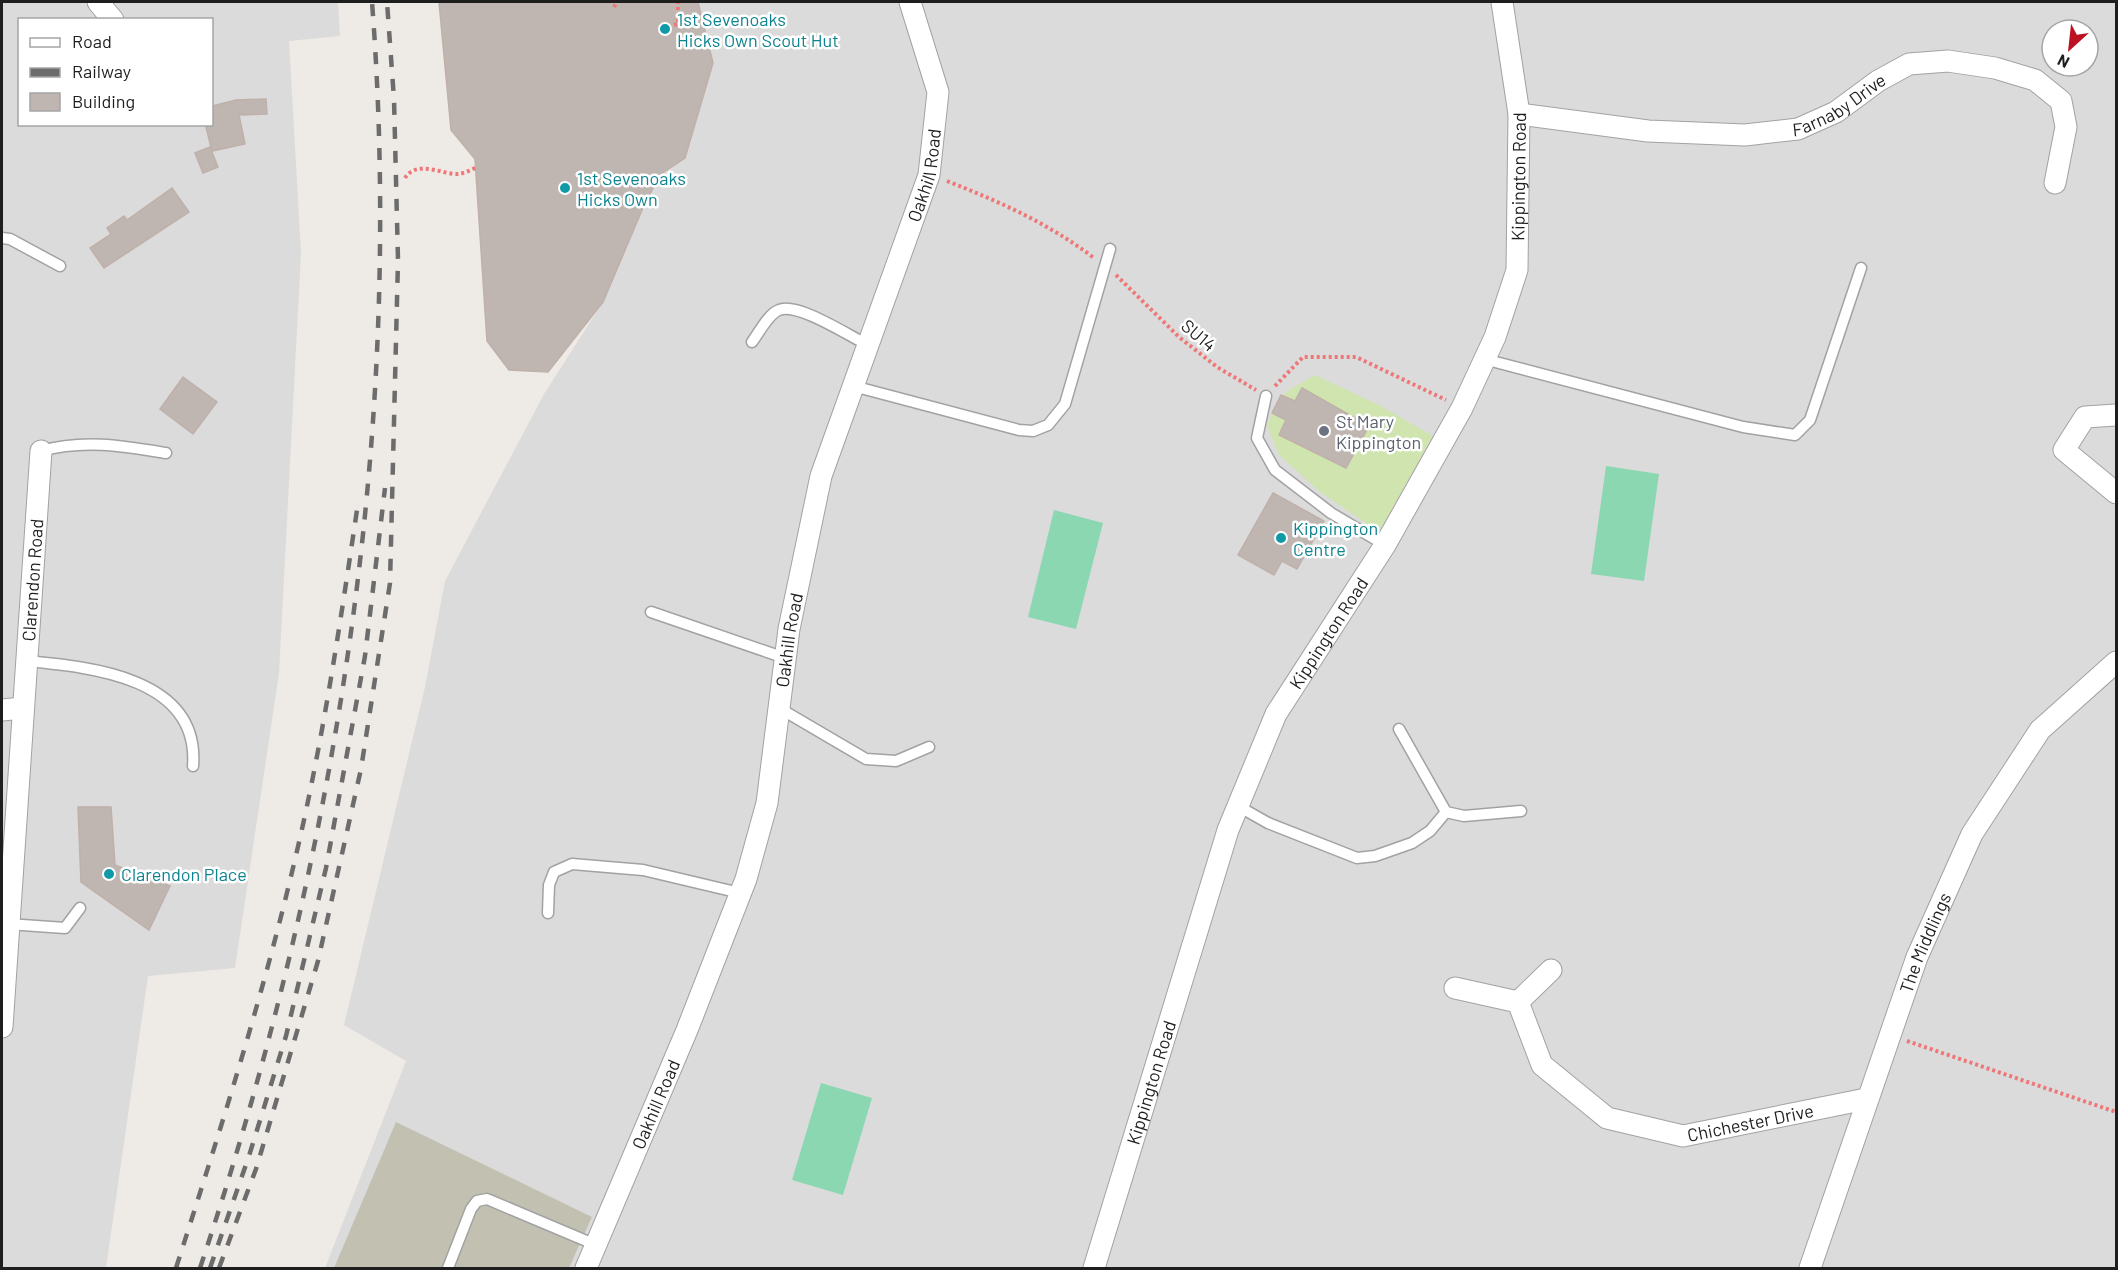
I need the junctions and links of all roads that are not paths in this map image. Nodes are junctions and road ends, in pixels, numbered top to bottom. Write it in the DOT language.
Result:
graph roads {
  1 [pos="98,2"];
  2 [pos="910,2"];
  3 [pos="1502,2"];
  4 [pos="111,18"];
  5 [pos="1519,114"];
  6 [pos="2055,183"];
  7 [pos="2,238"];
  8 [pos="1110,249"];
  9 [pos="60,266"];
  10 [pos="1861,268"];
  11 [pos="752,342"];
  12 [pos="868,345"];
  13 [pos="1484,359"];
  14 [pos="853,386"];
  15 [pos="1266,396"];
  16 [pos="2116,416"];
  17 [pos="41,452"];
  18 [pos="166,453"];
  19 [pos="2116,493"];
  20 [pos="1386,545"];
  21 [pos="651,612"];
  22 [pos="785,658"];
  23 [pos="26,661"];
  24 [pos="2116,662"];
  25 [pos="23,708"];
  26 [pos="779,708"];
  27 [pos="2,710"];
  28 [pos="1399,729"];
  29 [pos="929,747"];
  30 [pos="194,766"];
  31 [pos="1238,806"];
  32 [pos="1521,811"];
  33 [pos="1446,812"];
  34 [pos="740,894"];
  35 [pos="80,908"];
  36 [pos="548,914"];
  37 [pos="8,924"];
  38 [pos="1551,970"];
  39 [pos="1455,988"];
  40 [pos="1518,1002"];
  41 [pos="2,1027"];
  42 [pos="1866,1099"];
  43 [pos="596,1245"];
  44 [pos="588,1268"];
  45 [pos="448,1269"];
  46 [pos="1094,1269"];
  47 [pos="1810,1269"];
  1 -- 4 [label="street"];
  2 -- 12 [label="street, Oakhill Road"];
  3 -- 5 [label="street, Kippington Road"];
  5 -- 6 [label="street, Farnaby Drive"];
  5 -- 13 [label="street, Kippington Road"];
  7 -- 9 [label="lane"];
  8 -- 14 [label="lane"];
  10 -- 13 [label="lane"];
  11 -- 12 [label="lane"];
  12 -- 14 [label="street, Oakhill Road"];
  13 -- 20 [label="street, Kippington Road"];
  14 -- 22 [label="street, Oakhill Road"];
  15 -- 20 [label="lane"];
  16 -- 19 [label="street"];
  17 -- 18 [label="lane"];
  17 -- 23 [label="street, Clarendon Road"];
  20 -- 31 [label="street, Kippington Road"];
  21 -- 22 [label="lane"];
  22 -- 26 [label="street, Oakhill Road"];
  23 -- 25 [label="street, Clarendon Road"];
  23 -- 30 [label="lane"];
  24 -- 42 [label="street, The Middlings"];
  25 -- 27 [label="street"];
  25 -- 37 [label="street, Clarendon Road"];
  26 -- 29 [label="lane"];
  26 -- 34 [label="street, Oakhill Road"];
  28 -- 33 [label="lane"];
  31 -- 33 [label="lane"];
  31 -- 46 [label="street, Kippington Road"];
  32 -- 33 [label="lane"];
  34 -- 36 [label="lane"];
  34 -- 43 [label="street, Oakhill Road"];
  35 -- 37 [label="lane"];
  37 -- 41 [label="street, Clarendon Road"];
  38 -- 40 [label="street"];
  39 -- 40 [label="street"];
  40 -- 42 [label="street, Chichester Drive"];
  42 -- 47 [label="street, The Middlings"];
  43 -- 44 [label="street, Oakhill Road"];
  43 -- 45 [label="lane"];
}
